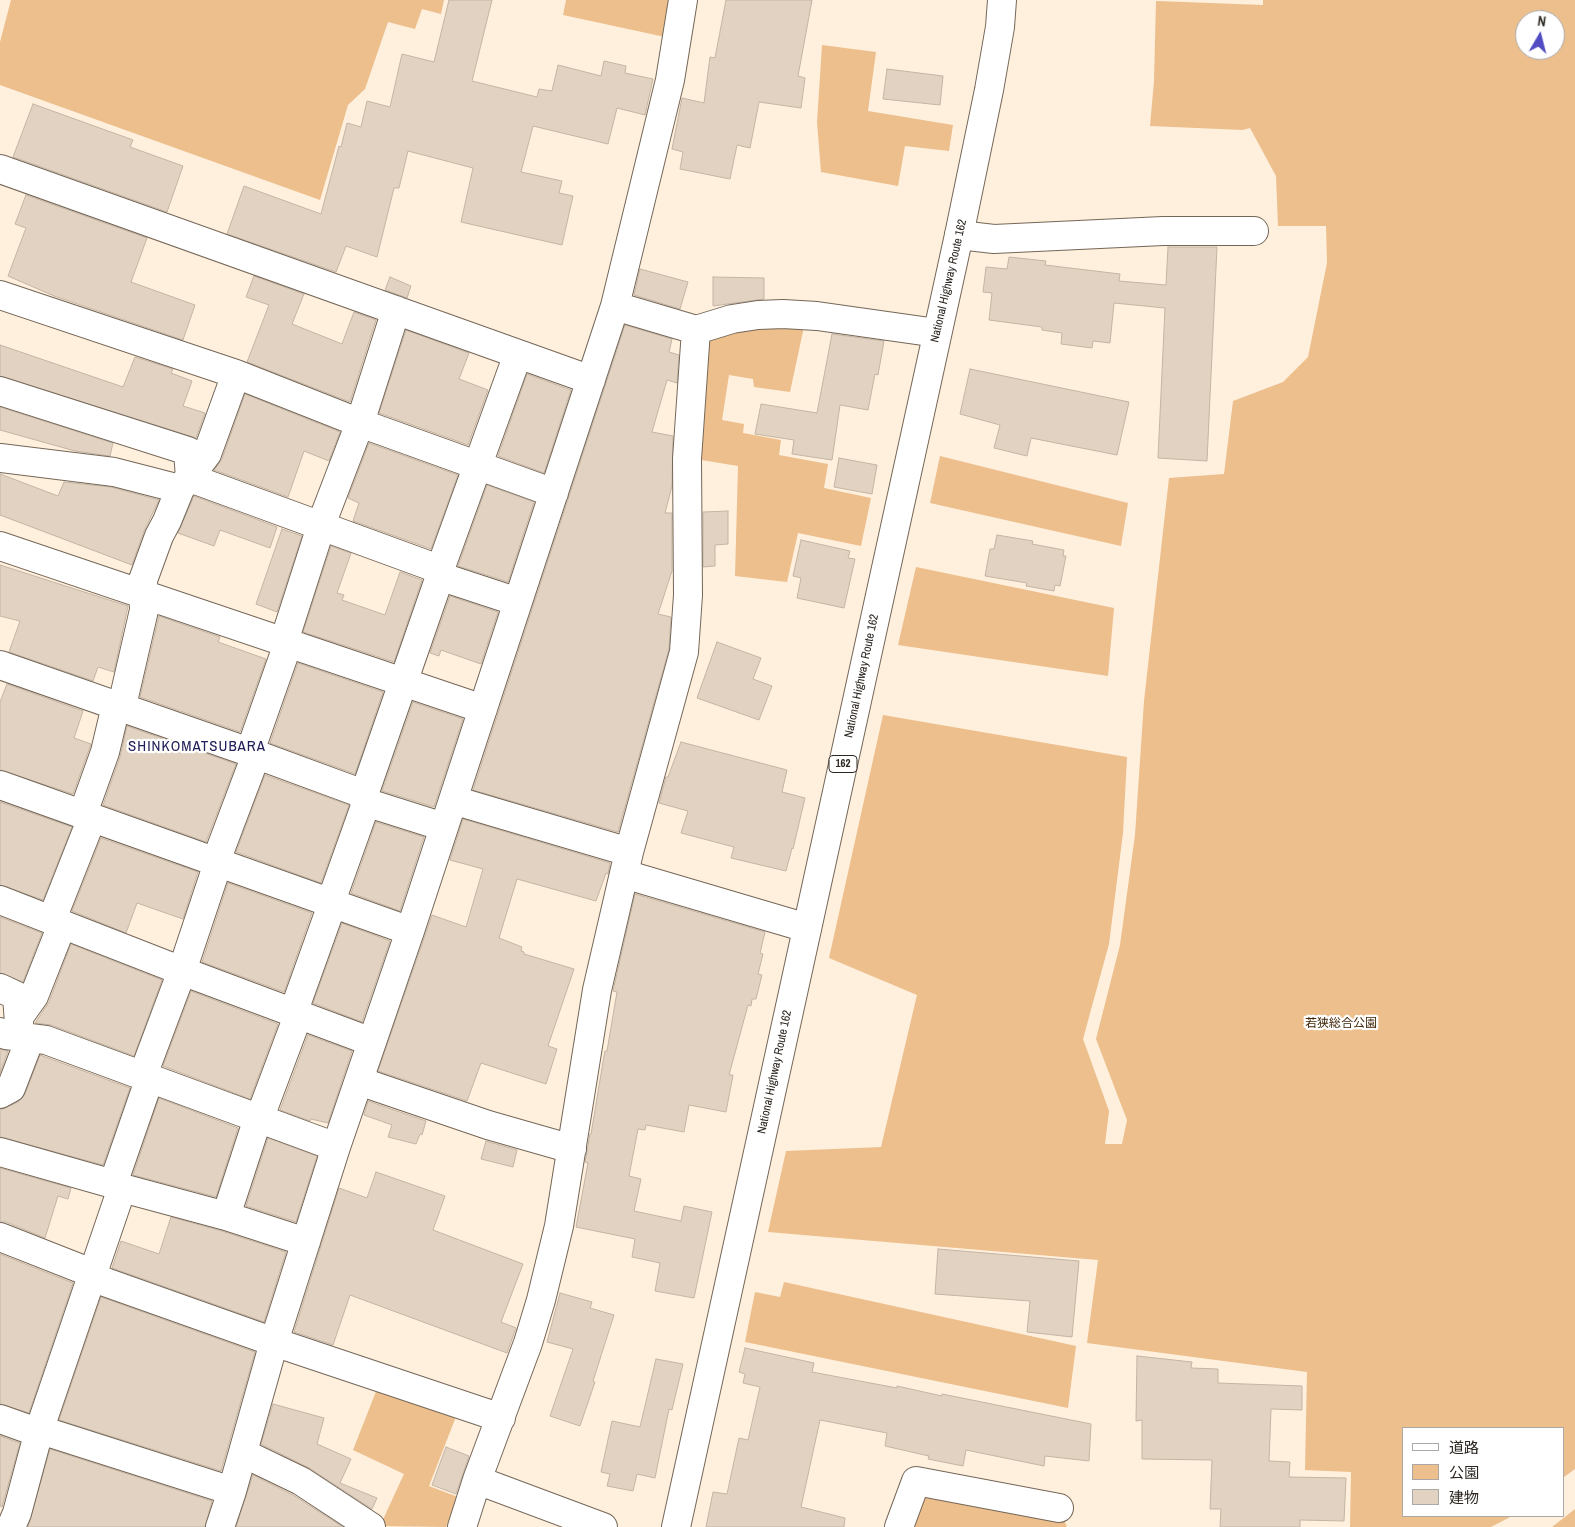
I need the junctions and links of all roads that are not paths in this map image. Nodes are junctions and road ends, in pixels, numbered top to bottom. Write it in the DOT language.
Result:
graph roads {
  1 [pos="683,0"];
  2 [pos="1002,0"];
  3 [pos="0,169"];
  4 [pos="1254,231"];
  5 [pos="959,235"];
  6 [pos="0,295"];
  7 [pos="615,306"];
  8 [pos="396,310"];
  9 [pos="696,330"];
  10 [pos="937,333"];
  11 [pos="518,354"];
  12 [pos="236,374"];
  13 [pos="591,380"];
  14 [pos="0,391"];
  15 [pos="360,423"];
  16 [pos="0,458"];
  17 [pos="478,465"];
  18 [pos="185,483"];
  19 [pos="554,493"];
  20 [pos="322,526"];
  21 [pos="0,546"];
  22 [pos="440,572"];
  23 [pos="144,593"];
  24 [pos="518,602"];
  25 [pos="286,642"];
  26 [pos="0,665"];
  27 [pos="403,681"];
  28 [pos="119,706"];
  29 [pos="483,709"];
  30 [pos="252,753"];
  31 [pos="0,785"];
  32 [pos="365,799"];
  33 [pos="453,800"];
  34 [pos="87,816"];
  35 [pos="444,827"];
  36 [pos="217,862"];
  37 [pos="626,863"];
  38 [pos="0,900"];
  39 [pos="332,903"];
  40 [pos="57,923"];
  41 [pos="806,928"];
  42 [pos="410,931"];
  43 [pos="182,971"];
  44 [pos="0,988"];
  45 [pos="296,1014"];
  46 [pos="13,1029"];
  47 [pos="372,1042"];
  48 [pos="146,1077"];
  49 [pos="359,1081"];
  50 [pos="0,1094"];
  51 [pos="258,1118"];
  52 [pos="336,1147"];
  53 [pos="572,1149"];
  54 [pos="0,1152"];
  55 [pos="117,1186"];
  56 [pos="226,1216"];
  57 [pos="0,1237"];
  58 [pos="306,1242"];
  59 [pos="92,1276"];
  60 [pos="274,1342"];
  61 [pos="501,1418"];
  62 [pos="0,1419"];
  63 [pos="39,1431"];
  64 [pos="243,1453"];
  65 [pos="477,1480"];
  66 [pos="232,1491"];
  67 [pos="1059,1508"];
  68 [pos="11,1527"];
  69 [pos="220,1527"];
  70 [pos="371,1527"];
  71 [pos="462,1527"];
  72 [pos="603,1527"];
  73 [pos="676,1527"];
  74 [pos="899,1527"];
  1 -- 7 [label="main road"];
  2 -- 5 [label="main road, National Highway Route 162 / 162"];
  3 -- 8 [label="main road"];
  4 -- 5 [label="main road"];
  5 -- 10 [label="main road, National Highway Route 162 / 162"];
  6 -- 12 [label="main road"];
  7 -- 9 [label="main road"];
  7 -- 13 [label="main road"];
  8 -- 11 [label="main road"];
  8 -- 15 [label="main road"];
  9 -- 10 [label="main road"];
  9 -- 37 [label="main road"];
  10 -- 41 [label="main road, National Highway Route 162 / 162"];
  11 -- 13 [label="main road"];
  11 -- 17 [label="main road"];
  12 -- 15 [label="main road"];
  12 -- 18 [label="main road"];
  13 -- 19 [label="main road"];
  14 -- 18 [label="main road"];
  15 -- 17 [label="main road"];
  15 -- 20 [label="main road"];
  16 -- 18 [label="main road"];
  17 -- 19 [label="main road"];
  17 -- 22 [label="main road"];
  18 -- 20 [label="main road"];
  18 -- 23 [label="main road"];
  19 -- 24 [label="main road"];
  20 -- 22 [label="main road"];
  20 -- 25 [label="main road"];
  21 -- 23 [label="main road"];
  22 -- 24 [label="main road"];
  22 -- 27 [label="main road"];
  23 -- 25 [label="main road"];
  23 -- 28 [label="main road"];
  24 -- 29 [label="main road"];
  25 -- 27 [label="main road"];
  25 -- 30 [label="main road"];
  26 -- 28 [label="main road"];
  27 -- 29 [label="main road"];
  27 -- 32 [label="main road"];
  28 -- 30 [label="main road"];
  28 -- 34 [label="main road"];
  29 -- 33 [label="main road"];
  30 -- 32 [label="main road"];
  30 -- 36 [label="main road"];
  31 -- 34 [label="main road"];
  32 -- 35 [label="main road"];
  32 -- 39 [label="main road"];
  33 -- 35 [label="main road"];
  33 -- 37 [label="main road"];
  34 -- 36 [label="main road"];
  34 -- 40 [label="main road"];
  35 -- 42 [label="main road"];
  36 -- 39 [label="main road"];
  36 -- 43 [label="main road"];
  37 -- 41 [label="main road"];
  37 -- 53 [label="main road"];
  38 -- 40 [label="main road"];
  39 -- 42 [label="main road"];
  39 -- 45 [label="main road"];
  40 -- 43 [label="main road"];
  40 -- 46 [label="main road"];
  41 -- 73 [label="main road, National Highway Route 162 / 162"];
  42 -- 47 [label="main road"];
  43 -- 45 [label="main road"];
  43 -- 48 [label="main road"];
  44 -- 46 [label="main road"];
  45 -- 47 [label="main road"];
  45 -- 51 [label="main road"];
  46 -- 48 [label="main road"];
  46 -- 50 [label="main road"];
  47 -- 49 [label="main road"];
  48 -- 51 [label="main road"];
  48 -- 55 [label="main road"];
  49 -- 52 [label="main road"];
  49 -- 53 [label="main road"];
  51 -- 52 [label="main road"];
  51 -- 56 [label="main road"];
  52 -- 58 [label="main road"];
  53 -- 61 [label="main road"];
  54 -- 55 [label="main road"];
  55 -- 56 [label="main road"];
  55 -- 59 [label="main road"];
  56 -- 58 [label="main road"];
  57 -- 59 [label="main road"];
  58 -- 60 [label="main road"];
  59 -- 60 [label="main road"];
  59 -- 63 [label="main road"];
  60 -- 61 [label="main road"];
  60 -- 64 [label="main road"];
  61 -- 65 [label="main road"];
  62 -- 63 [label="main road"];
  63 -- 66 [label="main road"];
  63 -- 68 [label="main road"];
  64 -- 66 [label="main road"];
  64 -- 70 [label="main road"];
  65 -- 71 [label="main road"];
  65 -- 72 [label="main road"];
  66 -- 69 [label="main road"];
  67 -- 74 [label="main road"];
}
